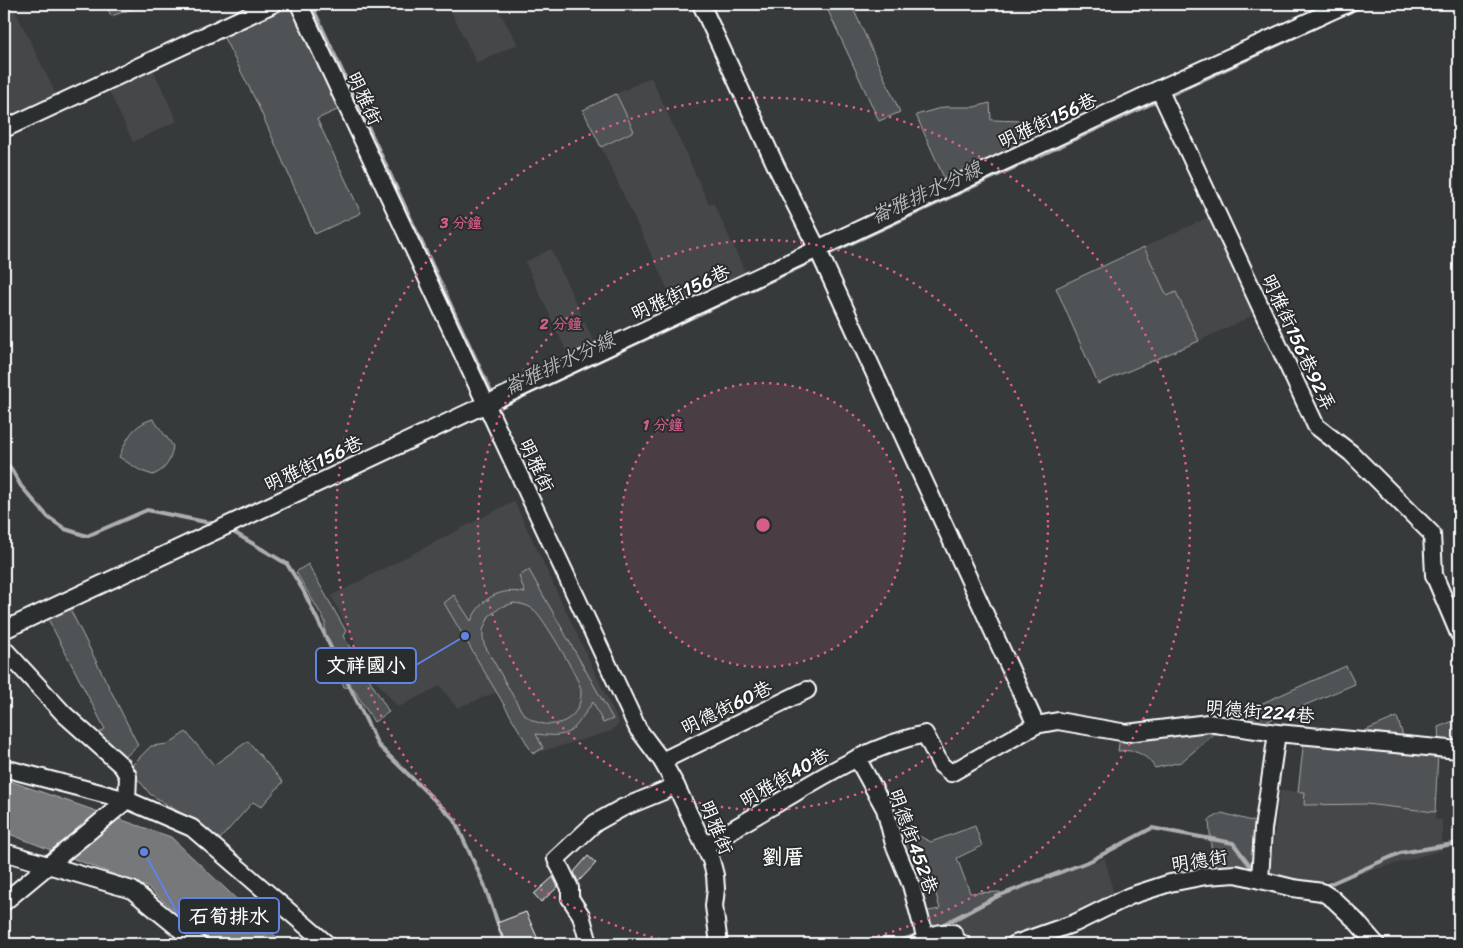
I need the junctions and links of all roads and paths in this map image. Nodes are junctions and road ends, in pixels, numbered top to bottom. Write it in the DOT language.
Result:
graph roads {
  1 [pos="272,4"];
  2 [pos="299,4"];
  3 [pos="701,4"];
  4 [pos="1347,4"];
  5 [pos="1159,90"];
  6 [pos="4,129"];
  7 [pos="818,250"];
  8 [pos="486,404"];
  9 [pos="4,630"];
  10 [pos="1459,634"];
  11 [pos="4,649"];
  12 [pos="807,690"];
  13 [pos="1036,725"];
  14 [pos="1277,733"];
  15 [pos="1459,750"];
  16 [pos="858,758"];
  17 [pos="662,761"];
  18 [pos="4,768"];
  19 [pos="676,786"];
  20 [pos="127,800"];
  21 [pos="705,846"];
  22 [pos="4,852"];
  23 [pos="52,863"];
  24 [pos="1260,880"];
  25 [pos="4,902"];
  26 [pos="922,942"];
  27 [pos="198,944"];
  28 [pos="326,944"];
  29 [pos="589,944"];
  30 [pos="719,944"];
  31 [pos="963,944"];
  32 [pos="1015,944"];
  33 [pos="1376,944"];
  1 -- 6 [label="street"];
  2 -- 8 [label="street, 明雅街"];
  3 -- 7 [label="street"];
  4 -- 5 [label="street, 明雅街156巷"];
  5 -- 7 [label="street, 明雅街156巷"];
  5 -- 10 [label="street, 明雅街156巷92弄"];
  7 -- 8 [label="street, 明雅街156巷"];
  7 -- 13 [label="street"];
  8 -- 9 [label="street, 明雅街156巷"];
  8 -- 17 [label="street, 明雅街"];
  11 -- 20 [label="street"];
  12 -- 17 [label="street, 明德街60巷"];
  13 -- 14 [label="street, 明德街224巷"];
  13 -- 16 [label="street, 明德街224巷"];
  14 -- 15 [label="street, 明德街224巷"];
  14 -- 24 [label="street"];
  16 -- 21 [label="street, 明雅街40巷"];
  16 -- 26 [label="street, 明德街452巷"];
  17 -- 19 [label="street, 明雅街"];
  18 -- 20 [label="street"];
  19 -- 21 [label="street, 明雅街"];
  19 -- 29 [label="street"];
  20 -- 23 [label="street"];
  20 -- 28 [label="street"];
  21 -- 30 [label="street, 明雅街"];
  22 -- 23 [label="street"];
  23 -- 25 [label="street"];
  23 -- 27 [label="street"];
  24 -- 32 [label="street, 明德街"];
  24 -- 33 [label="street, 明德街"];
  26 -- 31 [label="street"];
}
